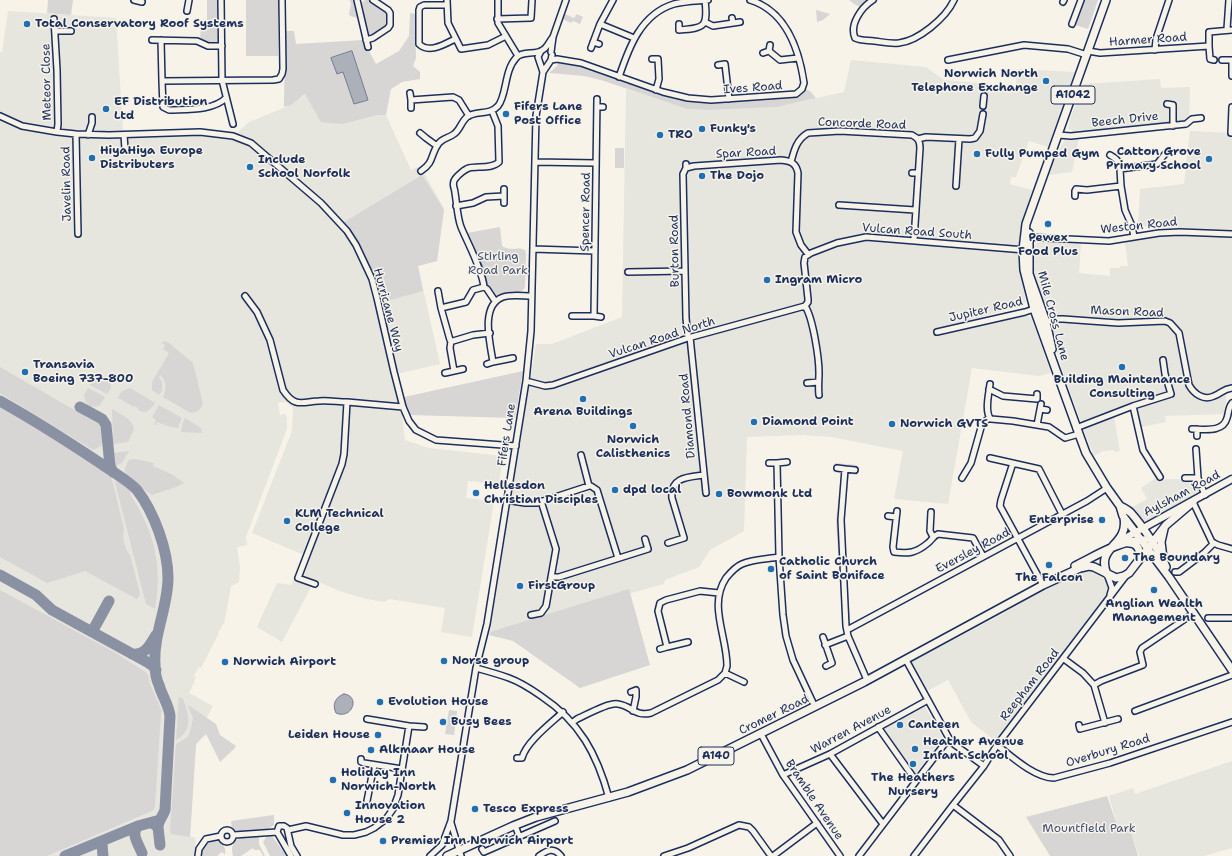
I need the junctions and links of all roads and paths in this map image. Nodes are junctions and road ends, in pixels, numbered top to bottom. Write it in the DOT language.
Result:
graph roads {
  1 [pos="134,0"];
  2 [pos="189,0"];
  3 [pos="221,0"];
  4 [pos="282,0"];
  5 [pos="357,0"];
  6 [pos="373,0"];
  7 [pos="498,0"];
  8 [pos="532,0"];
  9 [pos="566,0"];
  10 [pos="612,0"];
  11 [pos="706,0"];
  12 [pos="750,0"];
  13 [pos="873,0"];
  14 [pos="954,0"];
  15 [pos="1106,0"];
  16 [pos="1169,0"];
  17 [pos="1229,0"];
  18 [pos="1079,1"];
  19 [pos="142,2"];
  20 [pos="674,2"];
  21 [pos="447,3"];
  22 [pos="189,8"];
  23 [pos="732,18"];
  24 [pos="54,19"];
  25 [pos="498,19"];
  26 [pos="705,22"];
  27 [pos="740,22"];
  28 [pos="600,24"];
  29 [pos="733,24"];
  30 [pos="1072,24"];
  31 [pos="679,30"];
  32 [pos="1231,30"];
  33 [pos="55,31"];
  34 [pos="71,31"];
  35 [pos="506,36"];
  36 [pos="553,37"];
  37 [pos="634,38"];
  38 [pos="455,39"];
  39 [pos="152,40"];
  40 [pos="161,40"];
  41 [pos="366,40"];
  42 [pos="593,42"];
  43 [pos="599,44"];
  44 [pos="770,45"];
  45 [pos="222,46"];
  46 [pos="1209,46"];
  47 [pos="368,47"];
  48 [pos="591,48"];
  49 [pos="542,50"];
  50 [pos="1155,50"];
  51 [pos="769,51"];
  52 [pos="763,53"];
  53 [pos="1088,53"];
  54 [pos="527,54"];
  55 [pos="518,56"];
  56 [pos="551,57"];
  57 [pos="798,58"];
  58 [pos="652,59"];
  59 [pos="540,60"];
  60 [pos="948,60"];
  61 [pos="1214,60"];
  62 [pos="1222,60"];
  63 [pos="1232,60"];
  64 [pos="718,65"];
  65 [pos="543,72"];
  66 [pos="1232,76"];
  67 [pos="619,77"];
  68 [pos="222,80"];
  69 [pos="162,81"];
  70 [pos="656,90"];
  71 [pos="410,93"];
  72 [pos="984,96"];
  73 [pos="226,98"];
  74 [pos="597,99"];
  75 [pos="729,99"];
  76 [pos="411,100"];
  77 [pos="1167,104"];
  78 [pos="983,106"];
  79 [pos="597,107"];
  80 [pos="603,107"];
  81 [pos="1232,107"];
  82 [pos="411,108"];
  83 [pos="492,111"];
  84 [pos="982,114"];
  85 [pos="0,116"];
  86 [pos="468,116"];
  87 [pos="92,117"];
  88 [pos="1201,118"];
  89 [pos="233,124"];
  90 [pos="1173,126"];
  91 [pos="56,132"];
  92 [pos="420,132"];
  93 [pos="1231,133"];
  94 [pos="76,134"];
  95 [pos="88,135"];
  96 [pos="124,135"];
  97 [pos="1058,135"];
  98 [pos="918,139"];
  99 [pos="959,139"];
  100 [pos="437,146"];
  101 [pos="125,149"];
  102 [pos="1165,154"];
  103 [pos="1110,155"];
  104 [pos="535,162"];
  105 [pos="791,162"];
  106 [pos="596,163"];
  107 [pos="686,166"];
  108 [pos="1120,169"];
  109 [pos="421,171"];
  110 [pos="912,173"];
  111 [pos="918,173"];
  112 [pos="956,186"];
  113 [pos="1121,186"];
  114 [pos="504,189"];
  115 [pos="504,196"];
  116 [pos="1075,196"];
  117 [pos="504,203"];
  118 [pos="839,205"];
  119 [pos="456,206"];
  120 [pos="916,210"];
  121 [pos="78,234"];
  122 [pos="1232,234"];
  123 [pos="1134,236"];
  124 [pos="1026,237"];
  125 [pos="914,240"];
  126 [pos="533,250"];
  127 [pos="595,250"];
  128 [pos="1026,250"];
  129 [pos="808,254"];
  130 [pos="685,271"];
  131 [pos="628,272"];
  132 [pos="484,287"];
  133 [pos="438,291"];
  134 [pos="245,296"];
  135 [pos="532,296"];
  136 [pos="495,302"];
  137 [pos="805,306"];
  138 [pos="441,308"];
  139 [pos="1037,308"];
  140 [pos="594,316"];
  141 [pos="601,317"];
  142 [pos="570,318"];
  143 [pos="1043,323"];
  144 [pos="937,332"];
  145 [pos="490,334"];
  146 [pos="689,337"];
  147 [pos="451,341"];
  148 [pos="513,358"];
  149 [pos="1163,360"];
  150 [pos="493,362"];
  151 [pos="487,364"];
  152 [pos="463,369"];
  153 [pos="454,371"];
  154 [pos="445,373"];
  155 [pos="526,382"];
  156 [pos="818,382"];
  157 [pos="807,383"];
  158 [pos="1232,388"];
  159 [pos="819,395"];
  160 [pos="347,402"];
  161 [pos="1039,402"];
  162 [pos="1232,403"];
  163 [pos="1133,406"];
  164 [pos="403,407"];
  165 [pos="1048,410"];
  166 [pos="989,418"];
  167 [pos="1037,425"];
  168 [pos="1077,431"];
  169 [pos="1197,436"];
  170 [pos="516,446"];
  171 [pos="1196,449"];
  172 [pos="581,455"];
  173 [pos="990,458"];
  174 [pos="787,462"];
  175 [pos="769,463"];
  176 [pos="777,463"];
  177 [pos="1012,463"];
  178 [pos="837,468"];
  179 [pos="845,469"];
  180 [pos="855,470"];
  181 [pos="704,475"];
  182 [pos="1160,477"];
  183 [pos="962,478"];
  184 [pos="1185,478"];
  185 [pos="1198,478"];
  186 [pos="1231,481"];
  187 [pos="589,486"];
  188 [pos="1107,488"];
  189 [pos="706,493"];
  190 [pos="1206,495"];
  191 [pos="506,500"];
  192 [pos="541,502"];
  193 [pos="1193,502"];
  194 [pos="1120,506"];
  195 [pos="897,511"];
  196 [pos="931,512"];
  197 [pos="1062,514"];
  198 [pos="1176,515"];
  199 [pos="888,516"];
  200 [pos="1123,516"];
  201 [pos="896,517"];
  202 [pos="1166,525"];
  203 [pos="1143,536"];
  204 [pos="933,537"];
  205 [pos="1017,538"];
  206 [pos="645,539"];
  207 [pos="668,543"];
  208 [pos="1120,543"];
  209 [pos="1214,543"];
  210 [pos="1232,548"];
  211 [pos="1109,550"];
  212 [pos="983,556"];
  213 [pos="779,557"];
  214 [pos="618,558"];
  215 [pos="1163,559"];
  216 [pos="1139,560"];
  217 [pos="1129,573"];
  218 [pos="1107,574"];
  219 [pos="1172,574"];
  220 [pos="551,578"];
  221 [pos="1053,580"];
  222 [pos="315,584"];
  223 [pos="1043,585"];
  224 [pos="719,594"];
  225 [pos="1106,603"];
  226 [pos="1194,613"];
  227 [pos="531,615"];
  228 [pos="1208,618"];
  229 [pos="1222,618"];
  230 [pos="1232,618"];
  231 [pos="1222,624"];
  232 [pos="846,630"];
  233 [pos="848,636"];
  234 [pos="823,637"];
  235 [pos="688,642"];
  236 [pos="825,645"];
  237 [pos="667,647"];
  238 [pos="660,649"];
  239 [pos="1064,658"];
  240 [pos="906,660"];
  241 [pos="826,666"];
  242 [pos="476,668"];
  243 [pos="1232,670"];
  244 [pos="725,673"];
  245 [pos="1232,675"];
  246 [pos="868,680"];
  247 [pos="744,682"];
  248 [pos="1094,685"];
  249 [pos="636,690"];
  250 [pos="928,700"];
  251 [pos="815,707"];
  252 [pos="633,711"];
  253 [pos="1135,711"];
  254 [pos="563,712"];
  255 [pos="367,719"];
  256 [pos="1118,719"];
  257 [pos="572,722"];
  258 [pos="1232,722"];
  259 [pos="1105,723"];
  260 [pos="409,726"];
  261 [pos="424,727"];
  262 [pos="878,727"];
  263 [pos="1080,729"];
  264 [pos="762,734"];
  265 [pos="949,738"];
  266 [pos="997,745"];
  267 [pos="830,754"];
  268 [pos="522,758"];
  269 [pos="360,759"];
  270 [pos="374,765"];
  271 [pos="984,766"];
  272 [pos="402,769"];
  273 [pos="783,775"];
  274 [pos="916,781"];
  275 [pos="609,798"];
  276 [pos="367,801"];
  277 [pos="952,805"];
  278 [pos="451,821"];
  279 [pos="552,821"];
  280 [pos="817,823"];
  281 [pos="883,824"];
  282 [pos="515,825"];
  283 [pos="287,832"];
  284 [pos="278,834"];
  285 [pos="234,835"];
  286 [pos="221,836"];
  287 [pos="519,836"];
  288 [pos="482,848"];
  289 [pos="461,853"];
  290 [pos="198,856"];
  291 [pos="291,856"];
  292 [pos="297,856"];
  293 [pos="430,856"];
  294 [pos="447,856"];
  295 [pos="539,856"];
  296 [pos="561,856"];
  297 [pos="664,856"];
  298 [pos="772,856"];
  299 [pos="840,856"];
  300 [pos="859,856"];
  301 [pos="914,856"];
  302 [pos="1010,856"];
  1 -- 19 [label="street"];
  2 -- 22 [label="street"];
  3 -- 45 [label="street"];
  4 -- 68 [label="street"];
  5 -- 41 [label="street"];
  6 -- 41 [label="street"];
  7 -- 25 [label="street"];
  8 -- 25 [label="street"];
  9 -- 36 [label="street, Fifers Lane"];
  10 -- 28 [label="street"];
  11 -- 20 [label="street"];
  11 -- 26 [label="street"];
  12 -- 57 [label="street, Ives Road"];
  13 -- 14 [label="street"];
  15 -- 53 [label="highway, Mile Cross Lane / A1042"];
  16 -- 50 [label="street"];
  17 -- 32 [label="street"];
  18 -- 30 [label="street"];
  20 -- 37 [label="street"];
  21 -- 38 [label="street"];
  21 -- 38 [label="street"];
  23 -- 29 [label="street"];
  24 -- 33 [label="street, Meteor Close"];
  25 -- 35 [label="street"];
  26 -- 29 [label="street"];
  26 -- 31 [label="street"];
  27 -- 29 [label="street"];
  28 -- 37 [label="street"];
  28 -- 42 [label="street"];
  32 -- 46 [label="street"];
  33 -- 34 [label="street, Meteor Close"];
  33 -- 91 [label="street, Meteor Close"];
  35 -- 38 [label="street"];
  35 -- 55 [label="street"];
  36 -- 49 [label="street, Fifers Lane"];
  36 -- 56 [label="street, Fifers Lane"];
  37 -- 67 [label="street"];
  39 -- 40 [label="street"];
  40 -- 45 [label="street"];
  40 -- 69 [label="street"];
  41 -- 47 [label="street"];
  42 -- 43 [label="street"];
  42 -- 48 [label="street"];
  44 -- 51 [label="street"];
  45 -- 68 [label="street"];
  46 -- 50 [label="street, Harmer Road"];
  46 -- 61 [label="street"];
  49 -- 54 [label="street"];
  49 -- 56 [label="street"];
  49 -- 59 [label="street, Fifers Lane"];
  50 -- 53 [label="street, Harmer Road"];
  51 -- 52 [label="street"];
  51 -- 57 [label="street"];
  53 -- 60 [label="street, Harmer Road"];
  53 -- 97 [label="highway, Mile Cross Lane / A1042"];
  54 -- 55 [label="street"];
  54 -- 59 [label="street"];
  55 -- 83 [label="street"];
  56 -- 59 [label="street"];
  56 -- 65 [label="street, Fifers Lane"];
  56 -- 67 [label="street, Ives Road"];
  57 -- 75 [label="street, Ives Road"];
  58 -- 70 [label="street"];
  59 -- 65 [label="street, Fifers Lane"];
  62 -- 63 [label="street"];
  63 -- 66 [label="street"];
  64 -- 75 [label="street"];
  65 -- 104 [label="street, Fifers Lane"];
  67 -- 70 [label="street, Ives Road"];
  68 -- 69 [label="street"];
  68 -- 73 [label="street"];
  69 -- 73 [label="street"];
  70 -- 75 [label="street, Ives Road"];
  71 -- 76 [label="street"];
  72 -- 78 [label="street"];
  73 -- 89 [label="street"];
  74 -- 79 [label="street, Spencer Road"];
  76 -- 82 [label="street"];
  76 -- 86 [label="street"];
  77 -- 90 [label="street"];
  79 -- 80 [label="street"];
  79 -- 106 [label="street, Spencer Road"];
  81 -- 93 [label="street"];
  83 -- 86 [label="street"];
  83 -- 119 [label="street"];
  84 -- 99 [label="street"];
  85 -- 91 [label="street, Hurricane Way"];
  86 -- 100 [label="street"];
  87 -- 95 [label="street"];
  88 -- 90 [label="street, Beech Drive"];
  90 -- 97 [label="street, Beech Drive"];
  91 -- 94 [label="street, Hurricane Way"];
  92 -- 100 [label="street"];
  94 -- 95 [label="street, Hurricane Way"];
  94 -- 121 [label="street, Javelin Road"];
  95 -- 96 [label="street, Hurricane Way"];
  96 -- 101 [label="street"];
  96 -- 164 [label="street, Hurricane Way"];
  97 -- 124 [label="highway, Mile Cross Lane / A1042"];
  98 -- 99 [label="street"];
  98 -- 105 [label="street, Concorde Road"];
  98 -- 111 [label="street, Concorde Road"];
  99 -- 112 [label="street"];
  100 -- 109 [label="street"];
  102 -- 108 [label="street"];
  103 -- 108 [label="street"];
  104 -- 106 [label="street"];
  104 -- 126 [label="street, Fifers Lane"];
  105 -- 107 [label="street, Spar Road"];
  105 -- 129 [label="street, Spar Road"];
  106 -- 127 [label="street, Spencer Road"];
  107 -- 130 [label="street, Burton Road"];
  108 -- 113 [label="street"];
  110 -- 111 [label="street"];
  111 -- 120 [label="street, Concorde Road"];
  113 -- 116 [label="street"];
  113 -- 123 [label="street"];
  114 -- 115 [label="street"];
  115 -- 117 [label="street"];
  115 -- 119 [label="street"];
  118 -- 120 [label="street"];
  119 -- 132 [label="street"];
  120 -- 125 [label="street, Concorde Road"];
  122 -- 123 [label="street, Weston Road"];
  123 -- 124 [label="street, Weston Road"];
  124 -- 128 [label="highway, Mile Cross Lane / A1042"];
  125 -- 128 [label="street, Vulcan Road South"];
  125 -- 129 [label="street, Vulcan Road South"];
  126 -- 127 [label="street"];
  126 -- 135 [label="street, Fifers Lane"];
  127 -- 140 [label="street, Spencer Road"];
  128 -- 139 [label="highway, Mile Cross Lane / A1042"];
  129 -- 137 [label="street"];
  130 -- 131 [label="street"];
  130 -- 146 [label="street, Burton Road"];
  132 -- 136 [label="street"];
  132 -- 138 [label="street"];
  133 -- 138 [label="street"];
  134 -- 160 [label="street"];
  135 -- 136 [label="street"];
  135 -- 155 [label="street, Fifers Lane"];
  136 -- 145 [label="street"];
  137 -- 146 [label="street, Vulcan Road North"];
  137 -- 156 [label="street"];
  138 -- 147 [label="street"];
  139 -- 143 [label="highway, Mile Cross Lane / A1042"];
  139 -- 144 [label="street, Jupiter Road"];
  140 -- 141 [label="street"];
  140 -- 142 [label="street"];
  143 -- 158 [label="street, Mason Road"];
  143 -- 168 [label="highway, Mile Cross Lane / A1042"];
  145 -- 147 [label="street"];
  145 -- 150 [label="street"];
  146 -- 155 [label="street, Vulcan Road North"];
  146 -- 181 [label="street, Diamond Road"];
  147 -- 153 [label="street"];
  148 -- 150 [label="street"];
  149 -- 163 [label="street"];
  150 -- 151 [label="street"];
  152 -- 153 [label="street"];
  153 -- 154 [label="street"];
  155 -- 170 [label="street, Fifers Lane"];
  156 -- 157 [label="street"];
  156 -- 159 [label="street"];
  160 -- 164 [label="street"];
  160 -- 222 [label="street"];
  161 -- 165 [label="street"];
  161 -- 166 [label="street"];
  161 -- 167 [label="street"];
  162 -- 169 [label="street"];
  163 -- 168 [label="street"];
  163 -- 182 [label="street"];
  164 -- 170 [label="street, Hurricane Way"];
  166 -- 167 [label="street"];
  166 -- 183 [label="street"];
  167 -- 168 [label="street"];
  168 -- 188 [label="highway, Mile Cross Lane / A1042"];
  170 -- 191 [label="street, Fifers Lane"];
  171 -- 185 [label="street"];
  172 -- 187 [label="street"];
  173 -- 177 [label="street"];
  174 -- 176 [label="street"];
  175 -- 176 [label="street"];
  176 -- 213 [label="street"];
  177 -- 197 [label="street"];
  177 -- 205 [label="street"];
  178 -- 179 [label="street"];
  179 -- 180 [label="street"];
  179 -- 232 [label="street"];
  181 -- 189 [label="street, Diamond Road"];
  181 -- 207 [label="street"];
  184 -- 185 [label="street"];
  185 -- 190 [label="street"];
  186 -- 190 [label="main road, Aylsham Road"];
  187 -- 192 [label="street"];
  187 -- 214 [label="street"];
  188 -- 194 [label="highway, Mile Cross Lane / A1042"];
  188 -- 197 [label="street, Eversley Road"];
  190 -- 193 [label="main road, Aylsham Road"];
  191 -- 192 [label="street"];
  191 -- 242 [label="street, Fifers Lane"];
  192 -- 220 [label="street"];
  193 -- 198 [label="highway"];
  193 -- 203 [label="main road, Aylsham Road"];
  193 -- 209 [label="street"];
  194 -- 200 [label="highway, Mile Cross Lane / A1042"];
  194 -- 203 [label="highway"];
  195 -- 201 [label="street"];
  196 -- 204 [label="street"];
  197 -- 205 [label="street, Eversley Road"];
  198 -- 202 [label="highway, Reepham Road"];
  198 -- 203 [label="highway"];
  199 -- 201 [label="street"];
  200 -- 203 [label="highway, Mile Cross Lane / A1042"];
  200 -- 208 [label="highway, A1042"];
  201 -- 204 [label="street"];
  202 -- 203 [label="highway, Reepham Road"];
  202 -- 215 [label="highway"];
  203 -- 208 [label="main road, Cromer Road"];
  203 -- 208 [label="highway, Cromer Road / A140"];
  203 -- 215 [label="highway"];
  203 -- 216 [label="highway, Reepham Road"];
  203 -- 219 [label="highway, A1042"];
  204 -- 212 [label="street"];
  205 -- 212 [label="street, Eversley Road"];
  205 -- 223 [label="street"];
  206 -- 214 [label="street"];
  208 -- 211 [label="highway, Cromer Road / A140"];
  208 -- 216 [label="highway"];
  209 -- 210 [label="street"];
  209 -- 219 [label="street"];
  211 -- 218 [label="highway, Reepham Road"];
  211 -- 221 [label="highway, Cromer Road / A140"];
  212 -- 232 [label="street, Eversley Road"];
  213 -- 224 [label="street"];
  213 -- 251 [label="street"];
  214 -- 220 [label="street"];
  215 -- 219 [label="highway"];
  216 -- 217 [label="highway, Reepham Road"];
  216 -- 219 [label="highway"];
  217 -- 218 [label="highway, A140"];
  217 -- 225 [label="street, Reepham Road"];
  218 -- 221 [label="highway, Cromer Road / A140"];
  218 -- 225 [label="street, Reepham Road"];
  219 -- 226 [label="highway"];
  220 -- 227 [label="street"];
  221 -- 223 [label="highway, Cromer Road / A140"];
  223 -- 240 [label="highway, Cromer Road / A140"];
  224 -- 237 [label="street"];
  224 -- 244 [label="street"];
  225 -- 239 [label="street, Reepham Road"];
  226 -- 243 [label="highway"];
  226 -- 248 [label="street"];
  228 -- 229 [label="street"];
  229 -- 230 [label="street"];
  229 -- 231 [label="street"];
  232 -- 233 [label="street"];
  233 -- 236 [label="street"];
  233 -- 246 [label="street"];
  234 -- 236 [label="street"];
  235 -- 237 [label="street"];
  236 -- 241 [label="street"];
  237 -- 238 [label="street"];
  239 -- 248 [label="street"];
  239 -- 266 [label="street, Reepham Road"];
  240 -- 246 [label="highway, Cromer Road / A140"];
  240 -- 250 [label="street"];
  242 -- 254 [label="street"];
  242 -- 278 [label="street, Fifers Lane"];
  244 -- 247 [label="street"];
  244 -- 252 [label="street"];
  245 -- 253 [label="street"];
  246 -- 251 [label="highway, Cromer Road / A140"];
  248 -- 259 [label="street"];
  249 -- 252 [label="street"];
  250 -- 262 [label="street, Warren Avenue"];
  250 -- 265 [label="street"];
  251 -- 264 [label="highway, Cromer Road / A140"];
  252 -- 257 [label="street"];
  254 -- 257 [label="street"];
  254 -- 268 [label="street"];
  255 -- 260 [label="street"];
  256 -- 259 [label="street"];
  257 -- 275 [label="street"];
  258 -- 266 [label="street, Overbury Road"];
  259 -- 263 [label="street"];
  260 -- 261 [label="street"];
  260 -- 272 [label="street"];
  262 -- 267 [label="street, Warren Avenue"];
  262 -- 274 [label="street"];
  264 -- 273 [label="street, Bramble Avenue"];
  264 -- 275 [label="highway, Cromer Road / A140"];
  265 -- 271 [label="street"];
  265 -- 274 [label="street"];
  266 -- 271 [label="street, Reepham Road"];
  267 -- 273 [label="street, Warren Avenue"];
  267 -- 281 [label="street"];
  269 -- 270 [label="street"];
  270 -- 272 [label="street"];
  270 -- 276 [label="street"];
  271 -- 277 [label="street, Reepham Road"];
  272 -- 283 [label="street"];
  273 -- 280 [label="street, Bramble Avenue"];
  274 -- 281 [label="street"];
  275 -- 282 [label="highway, Cromer Road / A140"];
  277 -- 301 [label="street, Reepham Road"];
  277 -- 302 [label="street"];
  278 -- 289 [label="street, Fifers Lane"];
  278 -- 293 [label="street, Fifers Lane"];
  279 -- 287 [label="street"];
  280 -- 298 [label="street"];
  280 -- 299 [label="street, Bramble Avenue"];
  281 -- 300 [label="street"];
  282 -- 287 [label="street"];
  282 -- 289 [label="highway, Cromer Road / A140"];
  283 -- 284 [label="street"];
  283 -- 284 [label="street"];
  283 -- 292 [label="street"];
  284 -- 285 [label="street"];
  284 -- 291 [label="street"];
  285 -- 286 [label="street"];
  285 -- 286 [label="street"];
  286 -- 290 [label="street"];
  287 -- 288 [label="street"];
  289 -- 294 [label="highway, Cromer Road / A140"];
  295 -- 296 [label="street"];
  297 -- 298 [label="street"];
}
